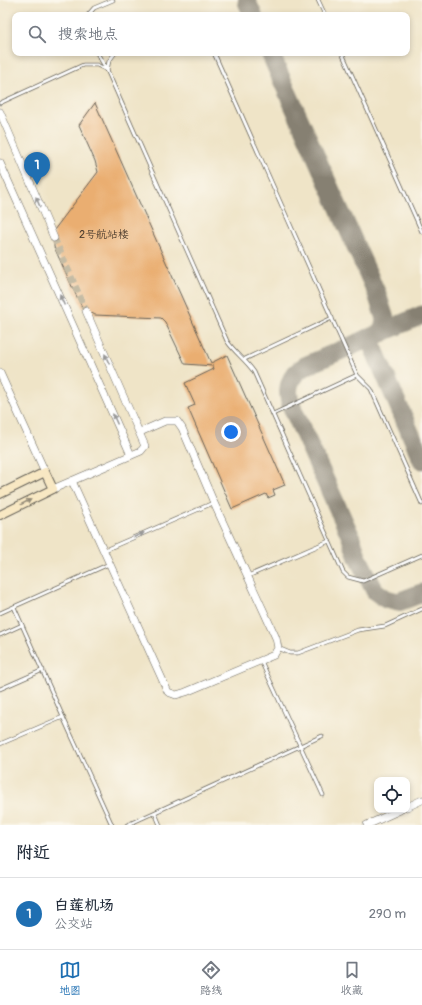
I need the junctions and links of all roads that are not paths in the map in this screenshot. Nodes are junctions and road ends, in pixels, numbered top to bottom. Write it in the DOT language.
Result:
graph roads {
  1 [pos="113,0"];
  2 [pos="318,0"];
  3 [pos="91,12"];
  4 [pos="324,12"];
  5 [pos="99,56"];
  6 [pos="113,56"];
  7 [pos="215,56"];
  8 [pos="343,56"];
  9 [pos="107,70"];
  10 [pos="0,103"];
  11 [pos="0,112"];
  12 [pos="0,163"];
  13 [pos="422,232"];
  14 [pos="54,238"];
  15 [pos="86,311"];
  16 [pos="332,318"];
  17 [pos="245,359"];
  18 [pos="0,373"];
  19 [pos="358,375"];
  20 [pos="273,414"];
  21 [pos="140,432"];
  22 [pos="131,454"];
  23 [pos="45,472"];
  24 [pos="72,481"];
  25 [pos="53,489"];
  26 [pos="0,494"];
  27 [pos="214,503"];
  28 [pos="422,504"];
  29 [pos="0,515"];
  30 [pos="329,541"];
  31 [pos="103,551"];
  32 [pos="422,555"];
  33 [pos="110,564"];
  34 [pos="247,577"];
  35 [pos="14,607"];
  36 [pos="422,609"];
  37 [pos="0,613"];
  38 [pos="22,625"];
  39 [pos="0,636"];
  40 [pos="278,648"];
  41 [pos="261,661"];
  42 [pos="42,670"];
  43 [pos="0,689"];
  44 [pos="64,717"];
  45 [pos="322,736"];
  46 [pos="0,744"];
  47 [pos="299,747"];
  48 [pos="323,795"];
  49 [pos="422,800"];
  50 [pos="410,806"];
  51 [pos="155,813"];
  52 [pos="393,813"];
  53 [pos="112,825"];
  54 [pos="127,825"];
  55 [pos="160,825"];
  56 [pos="367,825"];
  1 -- 3 [label="lane"];
  2 -- 4 [label="lane"];
  5 -- 9 [label="lane"];
  6 -- 9 [label="lane"];
  7 -- 16 [label="lane"];
  8 -- 13 [label="lane"];
  9 -- 10 [label="lane"];
  9 -- 17 [label="lane"];
  14 -- 11 [label="street, one-way"];
  22 -- 12 [label="street, one-way"];
  21 -- 15 [label="street, one-way"];
  16 -- 17 [label="lane"];
  16 -- 19 [label="lane"];
  17 -- 20 [label="lane"];
  18 -- 23 [label="street"];
  19 -- 20 [label="lane"];
  19 -- 28 [label="lane"];
  20 -- 30 [label="lane"];
  21 -- 22 [label="street"];
  21 -- 27 [label="street"];
  22 -- 24 [label="street"];
  23 -- 25 [label="main road"];
  23 -- 26 [label="main road"];
  24 -- 25 [label="street"];
  24 -- 31 [label="street"];
  29 -- 25 [label="main road, one-way"];
  31 -- 27 [label="lane, one-way"];
  27 -- 34 [label="street"];
  30 -- 32 [label="lane"];
  30 -- 34 [label="lane"];
  31 -- 33 [label="street"];
  33 -- 35 [label="lane"];
  33 -- 41 [label="street"];
  34 -- 40 [label="street"];
  35 -- 37 [label="lane"];
  35 -- 38 [label="lane"];
  36 -- 40 [label="lane"];
  38 -- 39 [label="lane"];
  38 -- 42 [label="lane"];
  40 -- 41 [label="street"];
  41 -- 47 [label="lane"];
  42 -- 43 [label="lane"];
  42 -- 44 [label="lane"];
  44 -- 46 [label="lane"];
  44 -- 53 [label="lane"];
  45 -- 47 [label="lane"];
  47 -- 48 [label="lane"];
  47 -- 51 [label="lane"];
  49 -- 50 [label="street"];
  51 -- 54 [label="lane"];
  51 -- 55 [label="lane"];
  52 -- 56 [label="street"];
}
